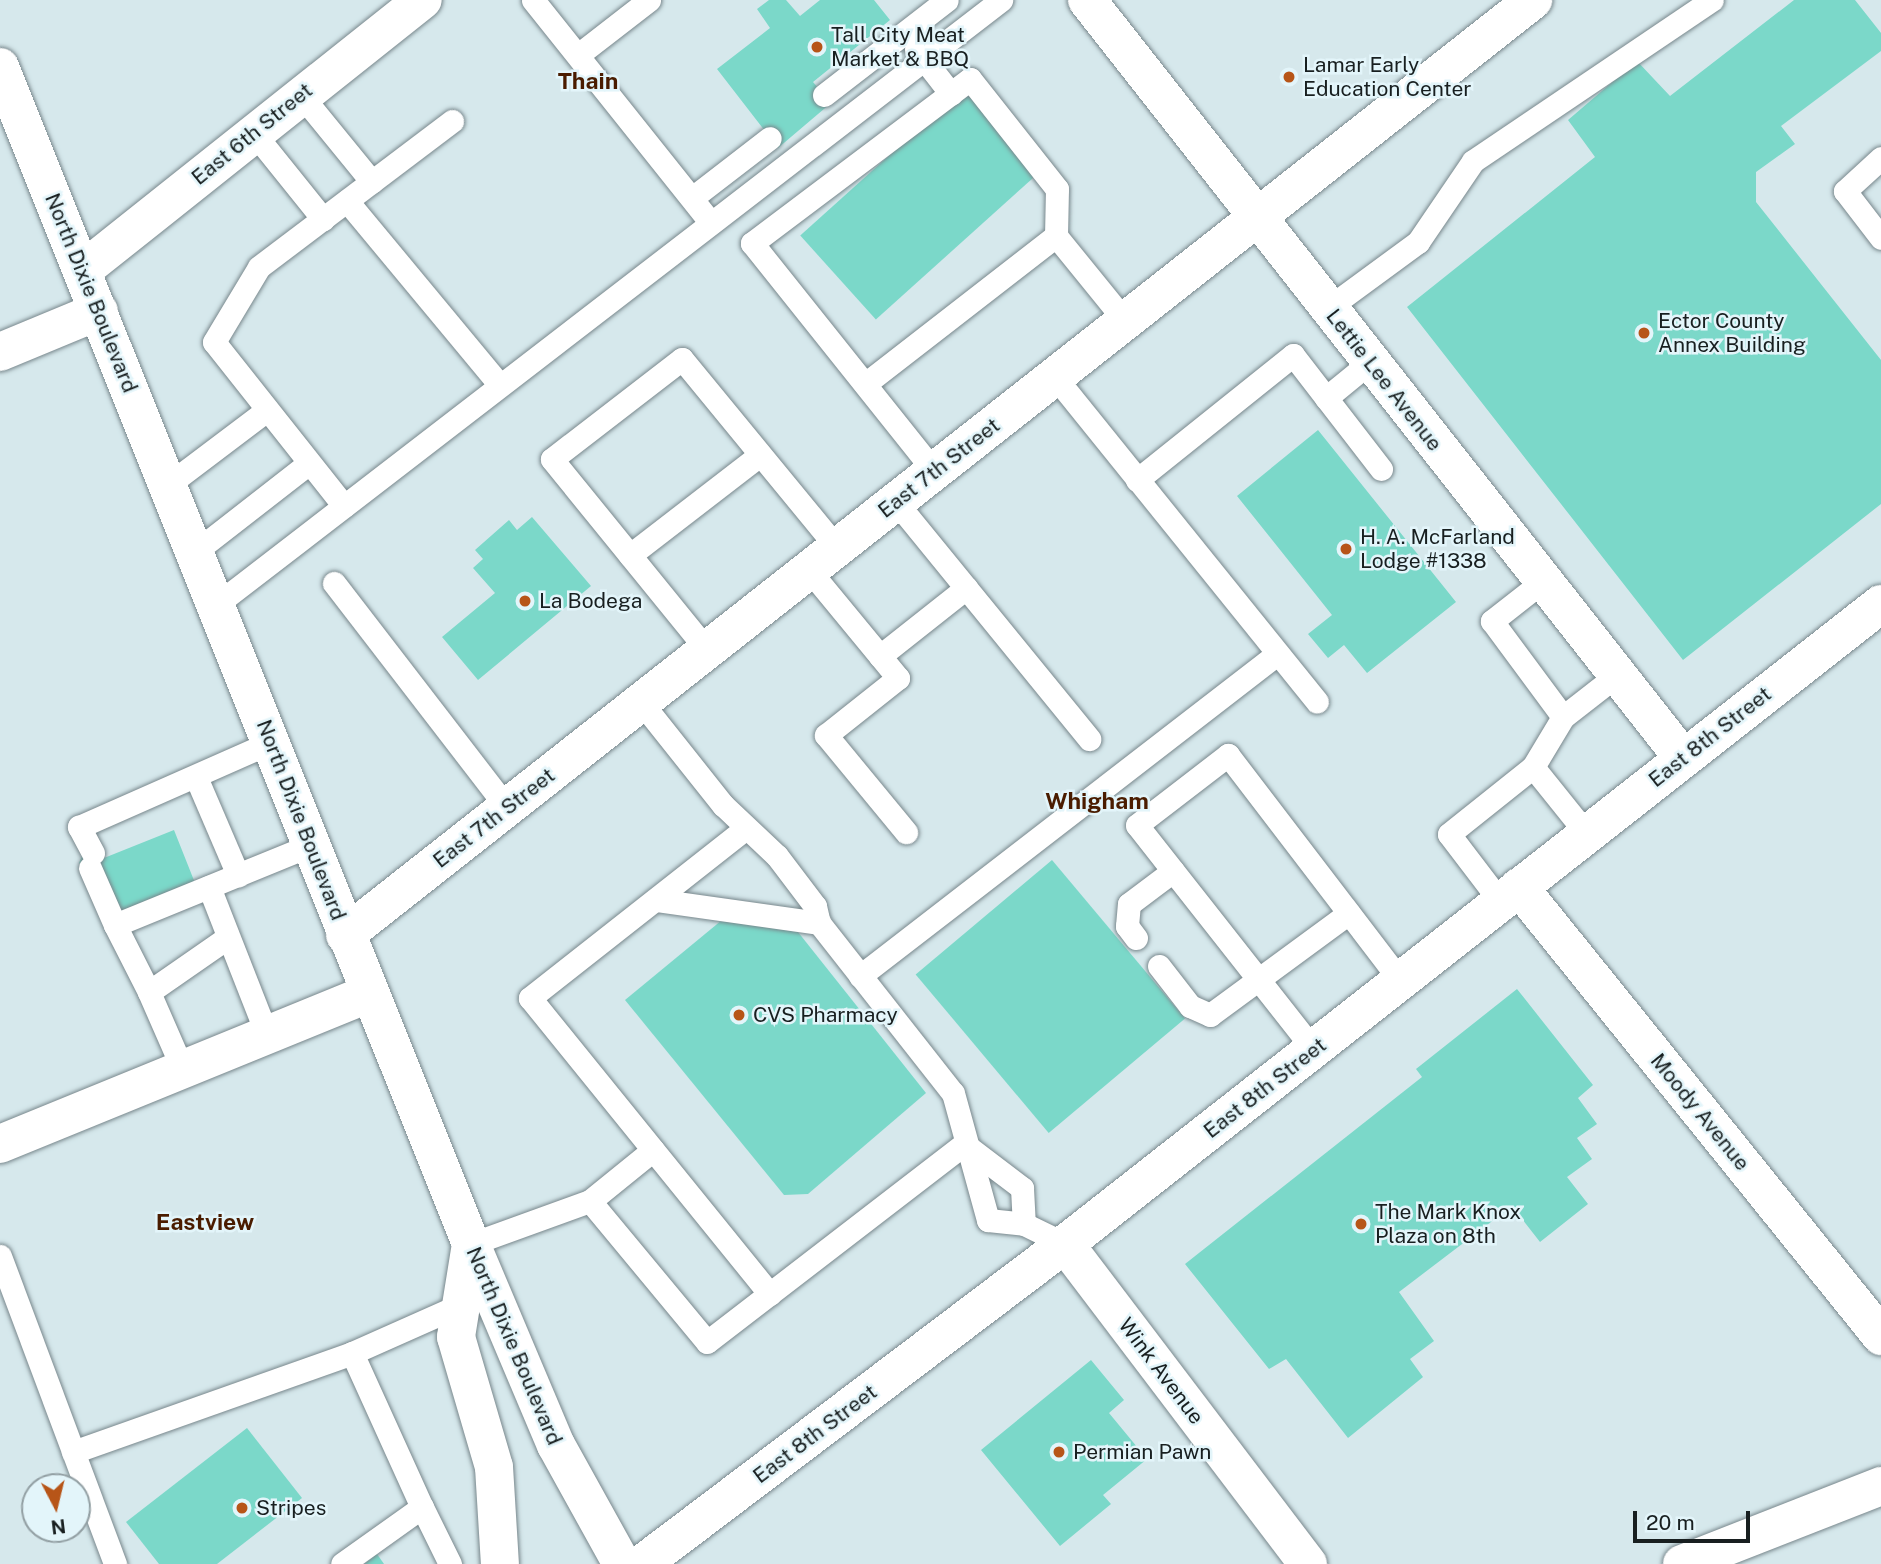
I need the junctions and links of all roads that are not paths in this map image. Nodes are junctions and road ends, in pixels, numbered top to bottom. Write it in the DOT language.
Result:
graph roads {
  1 [pos="423,0"];
  2 [pos="533,0"];
  3 [pos="649,0"];
  4 [pos="947,0"];
  5 [pos="1087,0"];
  6 [pos="1533,0"];
  7 [pos="1712,0"];
  8 [pos="995,2"];
  9 [pos="904,33"];
  10 [pos="578,55"];
  11 [pos="924,59"];
  12 [pos="0,67"];
  13 [pos="951,94"];
  14 [pos="301,95"];
  15 [pos="853,114"];
  16 [pos="452,121"];
  17 [pos="253,132"];
  18 [pos="1881,158"];
  19 [pos="782,168"];
  20 [pos="372,183"];
  21 [pos="692,198"];
  22 [pos="347,201"];
  23 [pos="1257,218"];
  24 [pos="323,219"];
  25 [pos="711,223"];
  26 [pos="1056,236"];
  27 [pos="1881,237"];
  28 [pos="83,270"];
  29 [pos="1328,309"];
  30 [pos="100,311"];
  31 [pos="1125,321"];
  32 [pos="0,352"];
  33 [pos="1370,362"];
  34 [pos="1055,377"];
  35 [pos="865,384"];
  36 [pos="500,385"];
  37 [pos="1326,398"];
  38 [pos="267,410"];
  39 [pos="760,455"];
  40 [pos="309,463"];
  41 [pos="1381,469"];
  42 [pos="934,471"];
  43 [pos="1137,480"];
  44 [pos="169,484"];
  45 [pos="896,502"];
  46 [pos="344,506"];
  47 [pos="196,551"];
  48 [pos="629,555"];
  49 [pos="823,559"];
  50 [pos="1543,581"];
  51 [pos="334,583"];
  52 [pos="966,588"];
  53 [pos="217,604"];
  54 [pos="1881,604"];
  55 [pos="707,650"];
  56 [pos="1277,654"];
  57 [pos="880,656"];
  58 [pos="1617,675"];
  59 [pos="641,702"];
  60 [pos="1317,702"];
  61 [pos="1563,716"];
  62 [pos="1090,739"];
  63 [pos="272,743"];
  64 [pos="1683,758"];
  65 [pos="1533,767"];
  66 [pos="196,777"];
  67 [pos="507,808"];
  68 [pos="747,828"];
  69 [pos="906,832"];
  70 [pos="1586,833"];
  71 [pos="311,845"];
  72 [pos="1174,871"];
  73 [pos="238,875"];
  74 [pos="209,887"];
  75 [pos="1509,894"];
  76 [pos="656,900"];
  77 [pos="1349,913"];
  78 [pos="819,923"];
  79 [pos="115,925"];
  80 [pos="345,935"];
  81 [pos="228,937"];
  82 [pos="1136,938"];
  83 [pos="1159,966"];
  84 [pos="860,976"];
  85 [pos="1260,981"];
  86 [pos="1401,981"];
  87 [pos="149,992"];
  88 [pos="367,994"];
  89 [pos="267,1035"];
  90 [pos="1314,1050"];
  91 [pos="183,1070"];
  92 [pos="0,1144"];
  93 [pos="964,1144"];
  94 [pos="653,1150"];
  95 [pos="590,1201"];
  96 [pos="1024,1224"];
  97 [pos="471,1244"];
  98 [pos="1065,1244"];
  99 [pos="0,1256"];
  100 [pos="770,1294"];
  101 [pos="458,1306"];
  102 [pos="1881,1336"];
  103 [pos="352,1353"];
  104 [pos="73,1452"];
  105 [pos="1881,1486"];
  106 [pos="422,1507"];
  107 [pos="349,1562"];
  108 [pos="115,1564"];
  109 [pos="450,1564"];
  110 [pos="500,1564"];
  111 [pos="622,1564"];
  112 [pos="642,1564"];
  113 [pos="1308,1564"];
  114 [pos="1682,1564"];
  1 -- 14 [label="street, East 6th Street"];
  2 -- 10 [label="lane"];
  3 -- 10 [label="lane"];
  4 -- 9 [label="lane"];
  5 -- 23 [label="street, Lettie Lee Avenue"];
  6 -- 23 [label="street, East 7th Street"];
  7 -- 29 [label="lane"];
  8 -- 11 [label="lane"];
  9 -- 11 [label="lane"];
  9 -- 15 [label="lane"];
  10 -- 21 [label="lane"];
  11 -- 13 [label="lane"];
  11 -- 15 [label="lane"];
  12 -- 28 [label="street, North Dixie Boulevard"];
  13 -- 26 [label="lane"];
  13 -- 35 [label="lane"];
  14 -- 17 [label="street, East 6th Street"];
  14 -- 20 [label="lane"];
  15 -- 19 [label="lane"];
  16 -- 20 [label="lane"];
  17 -- 24 [label="lane"];
  17 -- 28 [label="street, East 6th Street"];
  18 -- 27 [label="lane"];
  19 -- 21 [label="lane"];
  19 -- 25 [label="lane"];
  20 -- 22 [label="lane"];
  21 -- 25 [label="lane"];
  22 -- 24 [label="lane"];
  22 -- 36 [label="lane"];
  23 -- 29 [label="street, Lettie Lee Avenue"];
  23 -- 31 [label="street, East 7th Street"];
  24 -- 38 [label="lane"];
  25 -- 36 [label="lane"];
  26 -- 31 [label="lane"];
  26 -- 35 [label="lane"];
  28 -- 30 [label="street, North Dixie Boulevard"];
  29 -- 33 [label="street, Lettie Lee Avenue"];
  30 -- 32 [label="street"];
  30 -- 44 [label="street, North Dixie Boulevard"];
  31 -- 34 [label="street, East 7th Street"];
  33 -- 37 [label="lane"];
  33 -- 50 [label="street, Lettie Lee Avenue"];
  34 -- 42 [label="street, East 7th Street"];
  34 -- 43 [label="lane"];
  35 -- 42 [label="lane"];
  36 -- 46 [label="lane"];
  37 -- 41 [label="lane"];
  37 -- 43 [label="lane"];
  38 -- 40 [label="lane"];
  38 -- 44 [label="lane"];
  39 -- 48 [label="lane"];
  39 -- 48 [label="lane"];
  39 -- 49 [label="lane"];
  40 -- 46 [label="lane"];
  40 -- 47 [label="lane"];
  42 -- 45 [label="street, East 7th Street"];
  43 -- 56 [label="lane"];
  44 -- 47 [label="street, North Dixie Boulevard"];
  45 -- 49 [label="street, East 7th Street"];
  45 -- 52 [label="lane"];
  46 -- 53 [label="lane"];
  47 -- 53 [label="street, North Dixie Boulevard"];
  48 -- 55 [label="lane"];
  49 -- 55 [label="street, East 7th Street"];
  49 -- 57 [label="lane"];
  50 -- 58 [label="street, Lettie Lee Avenue"];
  50 -- 61 [label="lane"];
  51 -- 67 [label="lane"];
  52 -- 57 [label="lane"];
  52 -- 62 [label="lane"];
  53 -- 63 [label="street, North Dixie Boulevard"];
  54 -- 64 [label="street, East 8th Street"];
  55 -- 59 [label="street, East 7th Street"];
  56 -- 60 [label="lane"];
  56 -- 84 [label="lane"];
  57 -- 69 [label="lane"];
  58 -- 61 [label="lane"];
  58 -- 64 [label="street, Lettie Lee Avenue"];
  59 -- 67 [label="street, East 7th Street"];
  59 -- 68 [label="lane"];
  61 -- 65 [label="lane"];
  63 -- 66 [label="lane"];
  63 -- 71 [label="street, North Dixie Boulevard"];
  64 -- 70 [label="street, East 8th Street"];
  65 -- 70 [label="lane"];
  65 -- 75 [label="lane"];
  66 -- 73 [label="lane"];
  66 -- 79 [label="lane"];
  67 -- 80 [label="street, East 7th Street"];
  68 -- 76 [label="lane"];
  68 -- 78 [label="lane"];
  70 -- 75 [label="street, East 8th Street"];
  71 -- 73 [label="lane"];
  71 -- 80 [label="street, North Dixie Boulevard"];
  72 -- 77 [label="lane"];
  72 -- 82 [label="lane"];
  72 -- 85 [label="lane"];
  73 -- 74 [label="lane"];
  74 -- 79 [label="lane"];
  74 -- 81 [label="lane"];
  75 -- 86 [label="street, East 8th Street"];
  75 -- 102 [label="street, Moody Avenue"];
  76 -- 78 [label="lane"];
  76 -- 94 [label="lane"];
  77 -- 85 [label="lane"];
  77 -- 86 [label="lane"];
  78 -- 84 [label="lane"];
  79 -- 87 [label="lane"];
  80 -- 88 [label="street, North Dixie Boulevard"];
  81 -- 87 [label="lane"];
  81 -- 89 [label="lane"];
  83 -- 85 [label="lane"];
  84 -- 93 [label="lane"];
  85 -- 90 [label="lane"];
  86 -- 90 [label="street, East 8th Street"];
  87 -- 91 [label="lane"];
  88 -- 89 [label="street"];
  88 -- 97 [label="street, North Dixie Boulevard"];
  89 -- 91 [label="street"];
  90 -- 98 [label="street, East 8th Street"];
  91 -- 92 [label="street"];
  93 -- 96 [label="lane"];
  93 -- 96 [label="lane"];
  93 -- 100 [label="lane"];
  94 -- 95 [label="lane"];
  94 -- 100 [label="lane"];
  95 -- 97 [label="lane"];
  95 -- 100 [label="lane"];
  96 -- 98 [label="lane"];
  97 -- 101 [label="street"];
  97 -- 111 [label="street, North Dixie Boulevard"];
  98 -- 112 [label="street, East 8th Street"];
  98 -- 113 [label="street, Wink Avenue"];
  99 -- 104 [label="lane"];
  101 -- 103 [label="lane"];
  101 -- 110 [label="street"];
  103 -- 104 [label="lane"];
  103 -- 106 [label="lane"];
  104 -- 108 [label="lane"];
  105 -- 114 [label="street"];
  106 -- 107 [label="lane"];
  106 -- 109 [label="lane"];
}
